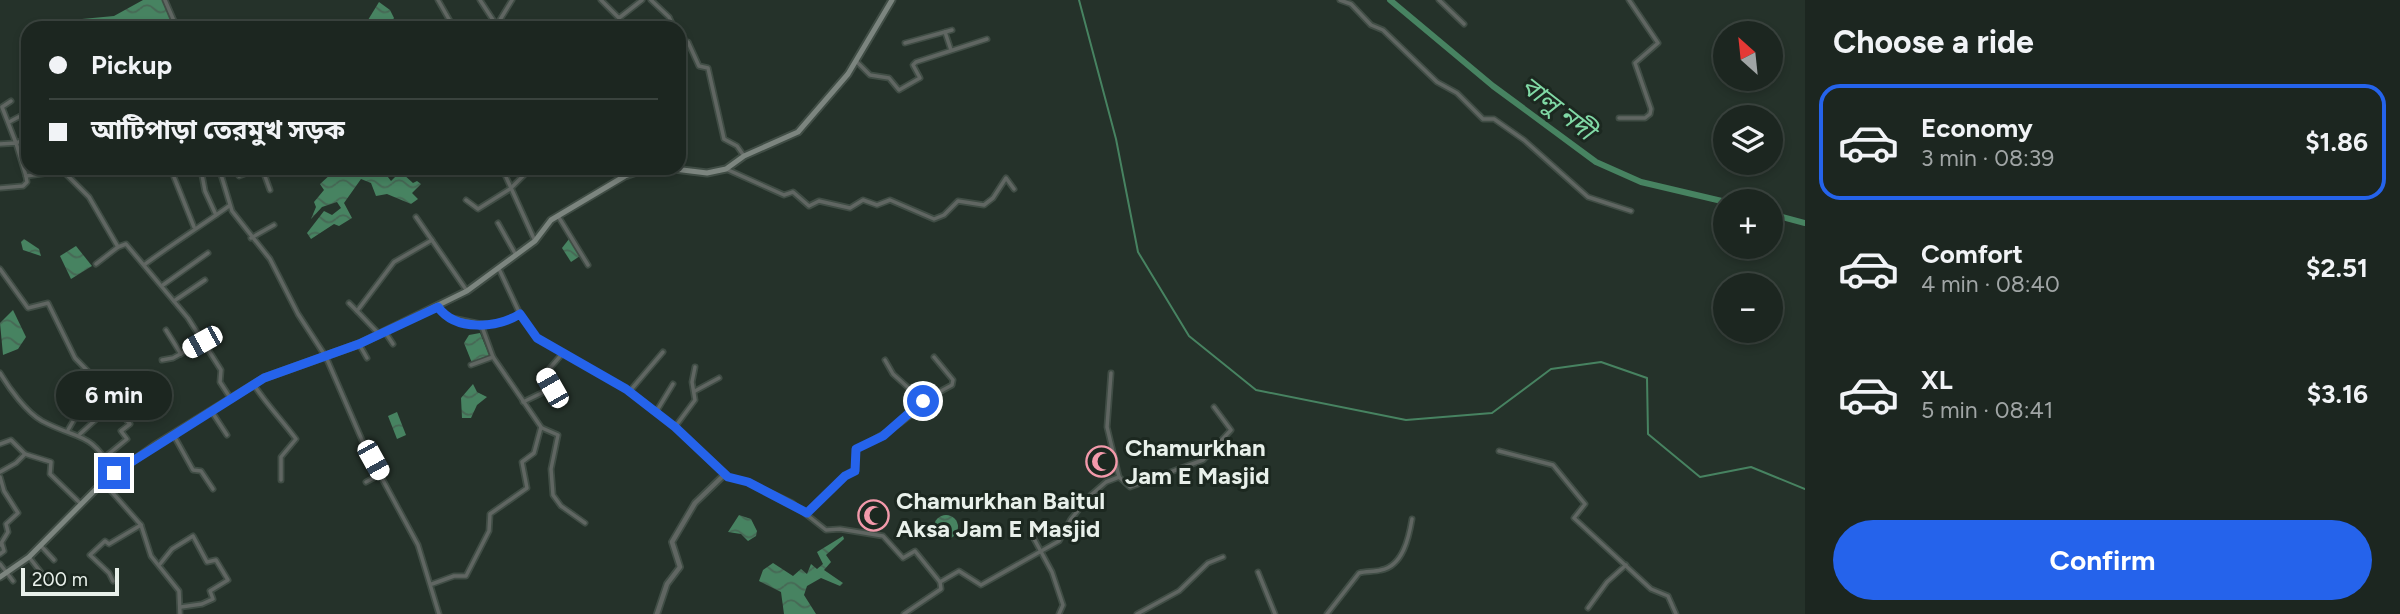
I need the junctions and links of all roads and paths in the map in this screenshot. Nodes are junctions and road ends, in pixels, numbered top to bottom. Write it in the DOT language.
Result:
graph roads {
  1 [pos="165,0"];
  2 [pos="438,0"];
  3 [pos="480,0"];
  4 [pos="512,0"];
  5 [pos="601,0"];
  6 [pos="642,0"];
  7 [pos="652,0"];
  8 [pos="891,0"];
  9 [pos="1340,0"];
  10 [pos="1439,0"];
  11 [pos="1629,0"];
  12 [pos="174,21"];
  13 [pos="450,21"];
  14 [pos="492,21"];
  15 [pos="500,21"];
  16 [pos="671,21"];
  17 [pos="1464,24"];
  18 [pos="952,30"];
  19 [pos="945,32"];
  20 [pos="987,39"];
  21 [pos="686,42"];
  22 [pos="905,43"];
  23 [pos="951,51"];
  24 [pos="856,61"];
  25 [pos="11,101"];
  26 [pos="21,117"];
  27 [pos="1619,118"];
  28 [pos="9,122"];
  29 [pos="21,142"];
  30 [pos="0,144"];
  31 [pos="16,144"];
  32 [pos="744,156"];
  33 [pos="21,160"];
  34 [pos="726,169"];
  35 [pos="686,170"];
  36 [pos="30,175"];
  37 [pos="68,175"];
  38 [pos="202,175"];
  39 [pos="221,175"];
  40 [pos="264,175"];
  41 [pos="505,175"];
  42 [pos="524,175"];
  43 [pos="628,175"];
  44 [pos="26,176"];
  45 [pos="625,176"];
  46 [pos="174,177"];
  47 [pos="0,188"];
  48 [pos="510,189"];
  49 [pos="1014,189"];
  50 [pos="270,190"];
  51 [pos="466,200"];
  52 [pos="229,206"];
  53 [pos="1632,211"];
  54 [pos="216,215"];
  55 [pos="558,216"];
  56 [pos="416,217"];
  57 [pos="498,223"];
  58 [pos="274,225"];
  59 [pos="194,227"];
  60 [pos="251,238"];
  61 [pos="432,240"];
  62 [pos="535,241"];
  63 [pos="118,247"];
  64 [pos="208,253"];
  65 [pos="516,255"];
  66 [pos="96,264"];
  67 [pos="144,265"];
  68 [pos="588,265"];
  69 [pos="0,269"];
  70 [pos="499,269"];
  71 [pos="1,275"];
  72 [pos="205,280"];
  73 [pos="163,285"];
  74 [pos="467,291"];
  75 [pos="174,301"];
  76 [pos="349,303"];
  77 [pos="438,307"];
  78 [pos="356,310"];
  79 [pos="520,314"];
  80 [pos="481,324"];
  81 [pos="166,330"];
  82 [pos="382,333"];
  83 [pos="202,342"];
  84 [pos="359,344"];
  85 [pos="393,344"];
  86 [pos="663,352"];
  87 [pos="181,354"];
  88 [pos="562,354"];
  89 [pos="326,357"];
  90 [pos="493,357"];
  91 [pos="934,357"];
  92 [pos="367,358"];
  93 [pos="885,359"];
  94 [pos="162,360"];
  95 [pos="471,365"];
  96 [pos="695,367"];
  97 [pos="0,373"];
  98 [pos="1111,373"];
  99 [pos="719,378"];
  100 [pos="673,384"];
  101 [pos="254,385"];
  102 [pos="695,391"];
  103 [pos="629,392"];
  104 [pos="231,399"];
  105 [pos="923,401"];
  106 [pos="523,402"];
  107 [pos="83,404"];
  108 [pos="111,404"];
  109 [pos="1214,407"];
  110 [pos="212,412"];
  111 [pos="656,412"];
  112 [pos="541,427"];
  113 [pos="675,427"];
  114 [pos="68,430"];
  115 [pos="80,434"];
  116 [pos="173,435"];
  117 [pos="227,435"];
  118 [pos="0,444"];
  119 [pos="1499,451"];
  120 [pos="25,454"];
  121 [pos="104,457"];
  122 [pos="114,473"];
  123 [pos="381,474"];
  124 [pos="0,475"];
  125 [pos="724,475"];
  126 [pos="1119,477"];
  127 [pos="281,480"];
  128 [pos="103,482"];
  129 [pos="366,482"];
  130 [pos="213,489"];
  131 [pos="80,503"];
  132 [pos="807,513"];
  133 [pos="1412,519"];
  134 [pos="585,523"];
  135 [pos="141,525"];
  136 [pos="1032,535"];
  137 [pos="1,545"];
  138 [pos="41,546"];
  139 [pos="1041,551"];
  140 [pos="0,554"];
  141 [pos="29,557"];
  142 [pos="1223,557"];
  143 [pos="54,561"];
  144 [pos="0,564"];
  145 [pos="160,565"];
  146 [pos="1626,565"];
  147 [pos="1258,572"];
  148 [pos="7,573"];
  149 [pos="0,577"];
  150 [pos="46,579"];
  151 [pos="13,581"];
  152 [pos="113,581"];
  153 [pos="940,582"];
  154 [pos="432,584"];
  155 [pos="181,607"];
  156 [pos="1588,608"];
  157 [pos="180,614"];
  158 [pos="439,614"];
  159 [pos="657,614"];
  160 [pos="904,614"];
  161 [pos="1059,614"];
  162 [pos="1137,614"];
  163 [pos="1275,614"];
  164 [pos="1327,614"];
  165 [pos="1676,614"];
  1 -- 12 [label="street"];
  2 -- 13 [label="street"];
  3 -- 14 [label="street"];
  4 -- 15 [label="street"];
  5 -- 6 [label="street"];
  7 -- 16 [label="street"];
  8 -- 24 [label="main road"];
  9 -- 53 [label="street"];
  10 -- 17 [label="street"];
  11 -- 27 [label="street"];
  18 -- 19 [label="street"];
  19 -- 22 [label="street"];
  19 -- 23 [label="street"];
  20 -- 23 [label="street"];
  21 -- 32 [label="street"];
  23 -- 24 [label="street"];
  24 -- 32 [label="main road"];
  25 -- 28 [label="street"];
  26 -- 28 [label="street"];
  28 -- 31 [label="street"];
  29 -- 31 [label="street"];
  30 -- 31 [label="street"];
  31 -- 33 [label="street"];
  32 -- 34 [label="main road"];
  34 -- 35 [label="main road"];
  34 -- 49 [label="street"];
  36 -- 44 [label="street"];
  37 -- 63 [label="street"];
  38 -- 54 [label="street"];
  39 -- 52 [label="street"];
  40 -- 50 [label="street"];
  41 -- 48 [label="street"];
  42 -- 48 [label="street"];
  43 -- 45 [label="main road"];
  44 -- 47 [label="street"];
  45 -- 55 [label="main road"];
  46 -- 59 [label="street"];
  48 -- 51 [label="street"];
  48 -- 62 [label="street"];
  52 -- 54 [label="street"];
  52 -- 60 [label="street"];
  54 -- 59 [label="street"];
  55 -- 62 [label="main road"];
  55 -- 68 [label="street"];
  56 -- 61 [label="street"];
  57 -- 65 [label="street"];
  58 -- 60 [label="street"];
  59 -- 67 [label="street"];
  60 -- 89 [label="street"];
  61 -- 74 [label="street"];
  61 -- 78 [label="street"];
  62 -- 65 [label="main road"];
  63 -- 66 [label="street"];
  63 -- 67 [label="street"];
  64 -- 73 [label="street"];
  65 -- 70 [label="main road"];
  67 -- 73 [label="street"];
  69 -- 71 [label="street"];
  70 -- 74 [label="main road"];
  70 -- 79 [label="street"];
  71 -- 108 [label="street"];
  72 -- 75 [label="street"];
  73 -- 75 [label="street"];
  74 -- 77 [label="main road"];
  75 -- 83 [label="street"];
  76 -- 78 [label="street"];
  77 -- 80 [label="street"];
  77 -- 82 [label="main road"];
  78 -- 82 [label="street"];
  79 -- 80 [label="street"];
  79 -- 88 [label="street"];
  80 -- 90 [label="street"];
  81 -- 87 [label="street"];
  82 -- 84 [label="main road"];
  82 -- 85 [label="street"];
  83 -- 87 [label="street"];
  83 -- 104 [label="street"];
  84 -- 89 [label="main road"];
  84 -- 92 [label="street"];
  86 -- 103 [label="street"];
  87 -- 94 [label="street"];
  88 -- 103 [label="street"];
  88 -- 106 [label="street"];
  89 -- 101 [label="main road"];
  89 -- 123 [label="street"];
  90 -- 95 [label="street"];
  90 -- 106 [label="street"];
  91 -- 105 [label="street"];
  93 -- 105 [label="street"];
  96 -- 102 [label="street"];
  97 -- 114 [label="street"];
  98 -- 126 [label="street"];
  99 -- 102 [label="street"];
  100 -- 111 [label="street"];
  101 -- 104 [label="main road"];
  101 -- 127 [label="street"];
  102 -- 113 [label="street"];
  103 -- 111 [label="street"];
  104 -- 110 [label="main road"];
  105 -- 132 [label="street"];
  106 -- 112 [label="street"];
  107 -- 114 [label="street"];
  108 -- 115 [label="street"];
  108 -- 121 [label="street"];
  109 -- 126 [label="street"];
  110 -- 116 [label="main road"];
  110 -- 117 [label="street"];
  111 -- 113 [label="street"];
  112 -- 134 [label="street"];
  112 -- 154 [label="street"];
  113 -- 125 [label="street"];
  114 -- 115 [label="street"];
  115 -- 121 [label="street"];
  116 -- 122 [label="main road"];
  116 -- 130 [label="street"];
  118 -- 120 [label="street"];
  119 -- 146 [label="street"];
  120 -- 124 [label="street"];
  120 -- 131 [label="street"];
  121 -- 122 [label="street"];
  122 -- 128 [label="main road"];
  123 -- 129 [label="street"];
  123 -- 154 [label="street"];
  124 -- 137 [label="street"];
  125 -- 132 [label="street"];
  125 -- 159 [label="street"];
  126 -- 139 [label="street"];
  128 -- 131 [label="main road"];
  128 -- 135 [label="street"];
  131 -- 138 [label="main road"];
  132 -- 153 [label="street"];
  133 -- 164 [label="street"];
  135 -- 145 [label="street"];
  135 -- 152 [label="street"];
  136 -- 139 [label="street"];
  137 -- 140 [label="street"];
  138 -- 141 [label="main road"];
  138 -- 143 [label="street"];
  139 -- 153 [label="street"];
  139 -- 161 [label="street"];
  141 -- 148 [label="main road"];
  141 -- 150 [label="street"];
  142 -- 162 [label="street"];
  144 -- 148 [label="street"];
  145 -- 155 [label="street"];
  145 -- 155 [label="street"];
  146 -- 156 [label="street"];
  146 -- 165 [label="street"];
  147 -- 163 [label="street"];
  148 -- 149 [label="main road"];
  148 -- 151 [label="street"];
  153 -- 160 [label="street"];
  154 -- 158 [label="street"];
  155 -- 157 [label="street"];
}
